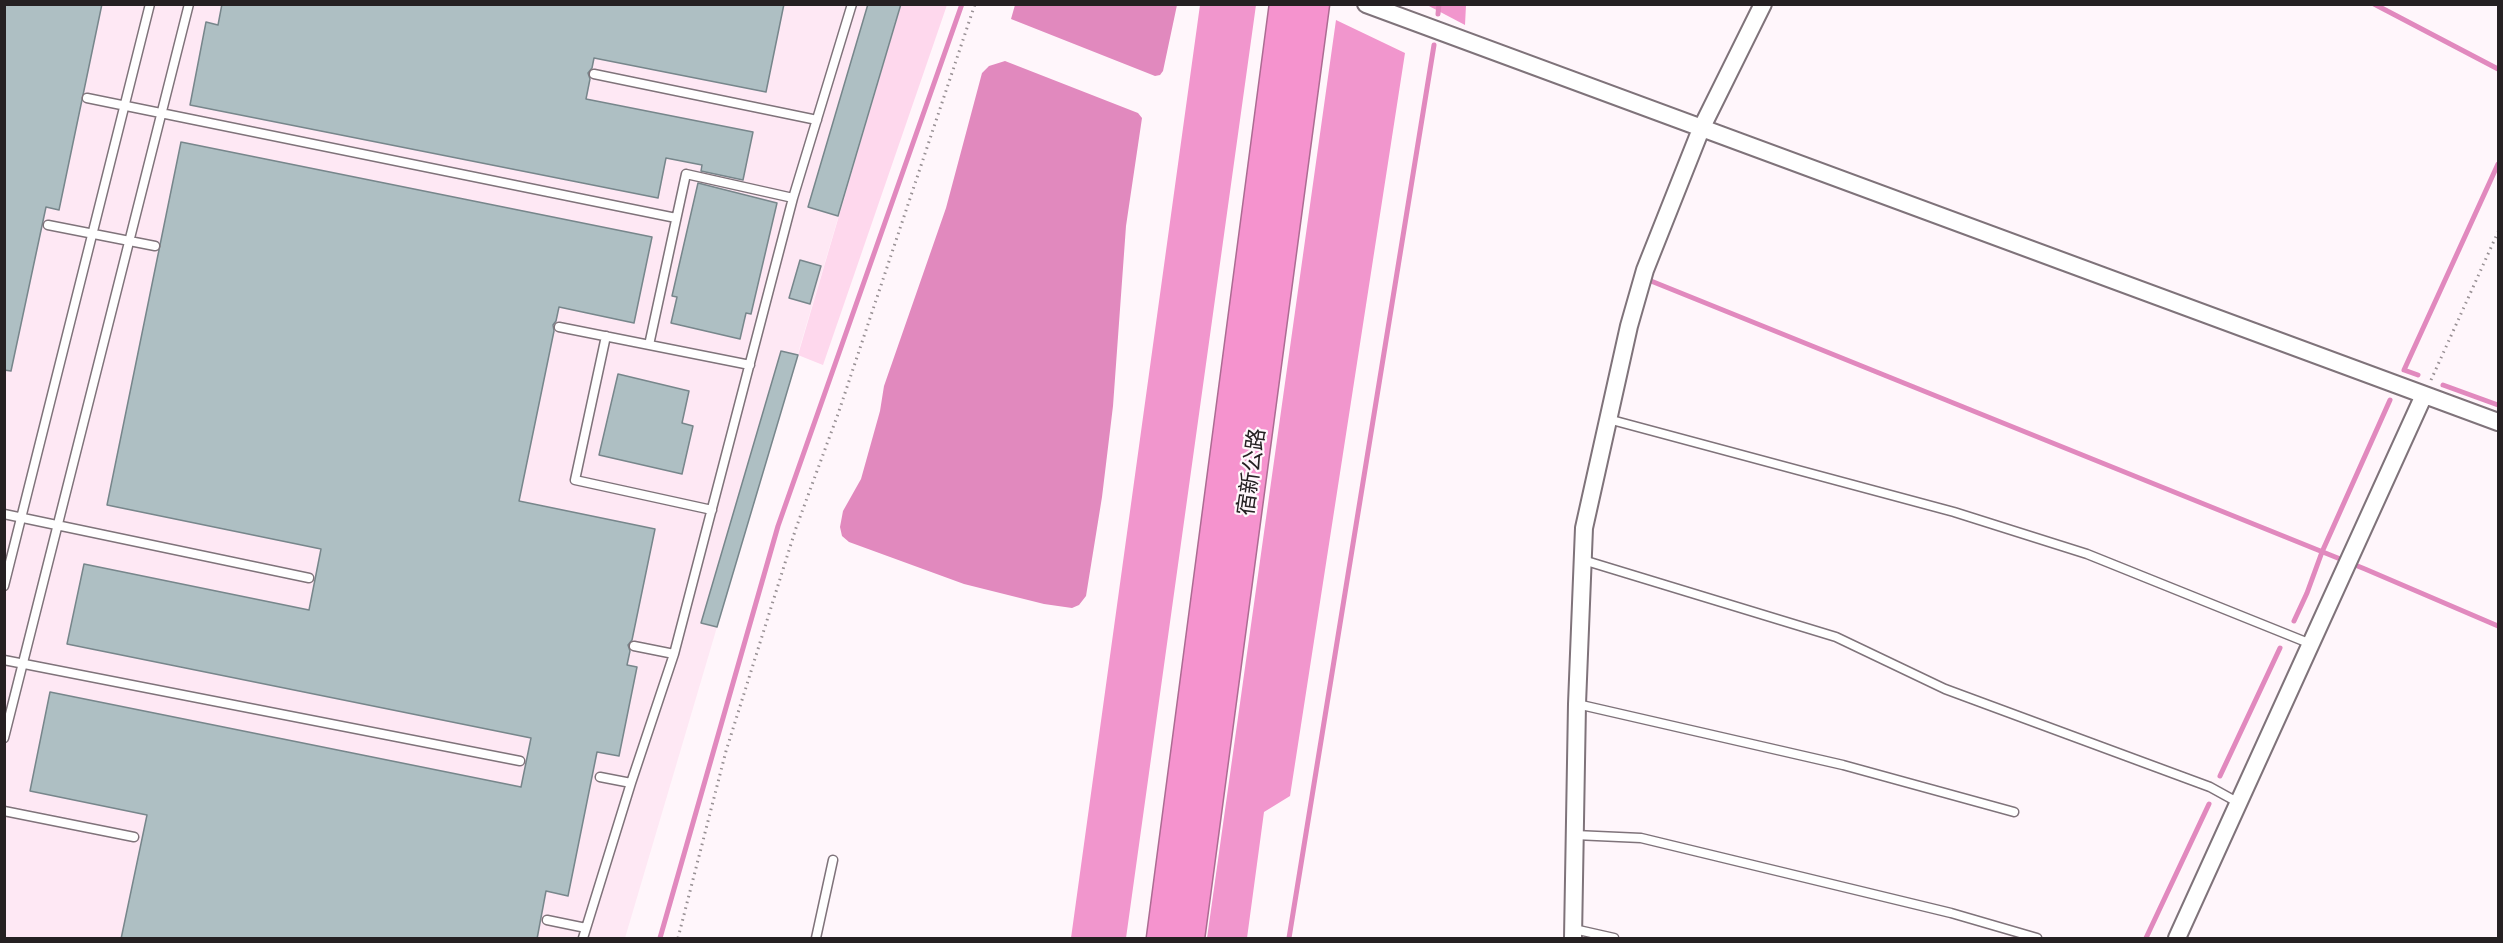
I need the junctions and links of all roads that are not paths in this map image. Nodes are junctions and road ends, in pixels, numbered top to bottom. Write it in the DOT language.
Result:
graph roads {
  1 [pos="150,4"];
  2 [pos="189,4"];
  3 [pos="1285,4"];
  4 [pos="1314,4"];
  5 [pos="1366,4"];
  6 [pos="1763,4"];
  7 [pos="851,5"];
  8 [pos="594,74"];
  9 [pos="87,98"];
  10 [pos="125,106"];
  11 [pos="162,114"];
  12 [pos="817,120"];
  13 [pos="1701,129"];
  14 [pos="793,198"];
  15 [pos="676,218"];
  16 [pos="48,225"];
  17 [pos="93,234"];
  18 [pos="130,241"];
  19 [pos="155,246"];
  20 [pos="559,327"];
  21 [pos="606,336"];
  22 [pos="649,345"];
  23 [pos="750,365"];
  24 [pos="2424,395"];
  25 [pos="1608,419"];
  26 [pos="2499,422"];
  27 [pos="712,510"];
  28 [pos="4,514"];
  29 [pos="22,518"];
  30 [pos="58,525"];
  31 [pos="1583,560"];
  32 [pos="309,578"];
  33 [pos="4,586"];
  34 [pos="2311,644"];
  35 [pos="634,646"];
  36 [pos="675,654"];
  37 [pos="4,660"];
  38 [pos="23,664"];
  39 [pos="1577,704"];
  40 [pos="4,738"];
  41 [pos="520,761"];
  42 [pos="600,777"];
  43 [pos="631,783"];
  44 [pos="2239,804"];
  45 [pos="4,811"];
  46 [pos="2014,812"];
  47 [pos="1575,835"];
  48 [pos="134,837"];
  49 [pos="833,860"];
  50 [pos="547,920"];
  51 [pos="586,928"];
  52 [pos="1573,934"];
  53 [pos="583,939"];
  54 [pos="816,939"];
  55 [pos="1162,939"];
  56 [pos="1190,939"];
  57 [pos="1614,939"];
  58 [pos="2037,939"];
  59 [pos="2177,939"];
  1 -- 10 [label="lane"];
  2 -- 11 [label="lane"];
  3 -- 55 [label="highway, 宿新公路"];
  4 -- 56 [label="highway, 宿新公路"];
  5 -- 13 [label="street"];
  6 -- 13 [label="street"];
  7 -- 12 [label="lane"];
  8 -- 12 [label="lane"];
  9 -- 10 [label="lane"];
  10 -- 11 [label="lane"];
  10 -- 17 [label="lane"];
  11 -- 15 [label="lane"];
  11 -- 18 [label="lane"];
  12 -- 14 [label="lane"];
  13 -- 24 [label="street"];
  13 -- 25 [label="street"];
  14 -- 15 [label="lane"];
  14 -- 23 [label="lane"];
  15 -- 22 [label="lane"];
  16 -- 17 [label="lane"];
  17 -- 18 [label="lane"];
  17 -- 29 [label="lane"];
  18 -- 19 [label="lane"];
  18 -- 30 [label="lane"];
  20 -- 21 [label="lane"];
  21 -- 22 [label="lane"];
  21 -- 27 [label="lane"];
  22 -- 23 [label="lane"];
  23 -- 27 [label="lane"];
  24 -- 26 [label="street"];
  24 -- 34 [label="street"];
  25 -- 31 [label="street"];
  25 -- 34 [label="lane"];
  27 -- 36 [label="lane"];
  28 -- 29 [label="lane"];
  29 -- 30 [label="lane"];
  29 -- 33 [label="lane"];
  30 -- 32 [label="lane"];
  30 -- 38 [label="lane"];
  31 -- 39 [label="street"];
  31 -- 44 [label="lane"];
  34 -- 44 [label="street"];
  35 -- 36 [label="lane"];
  36 -- 43 [label="lane"];
  37 -- 38 [label="lane"];
  38 -- 40 [label="lane"];
  38 -- 41 [label="lane"];
  39 -- 46 [label="lane"];
  39 -- 47 [label="street"];
  42 -- 43 [label="lane"];
  43 -- 51 [label="lane"];
  44 -- 59 [label="street"];
  45 -- 48 [label="lane"];
  47 -- 52 [label="street"];
  47 -- 58 [label="lane"];
  49 -- 54 [label="lane"];
  50 -- 51 [label="lane"];
  51 -- 53 [label="lane"];
  52 -- 57 [label="lane"];
}
